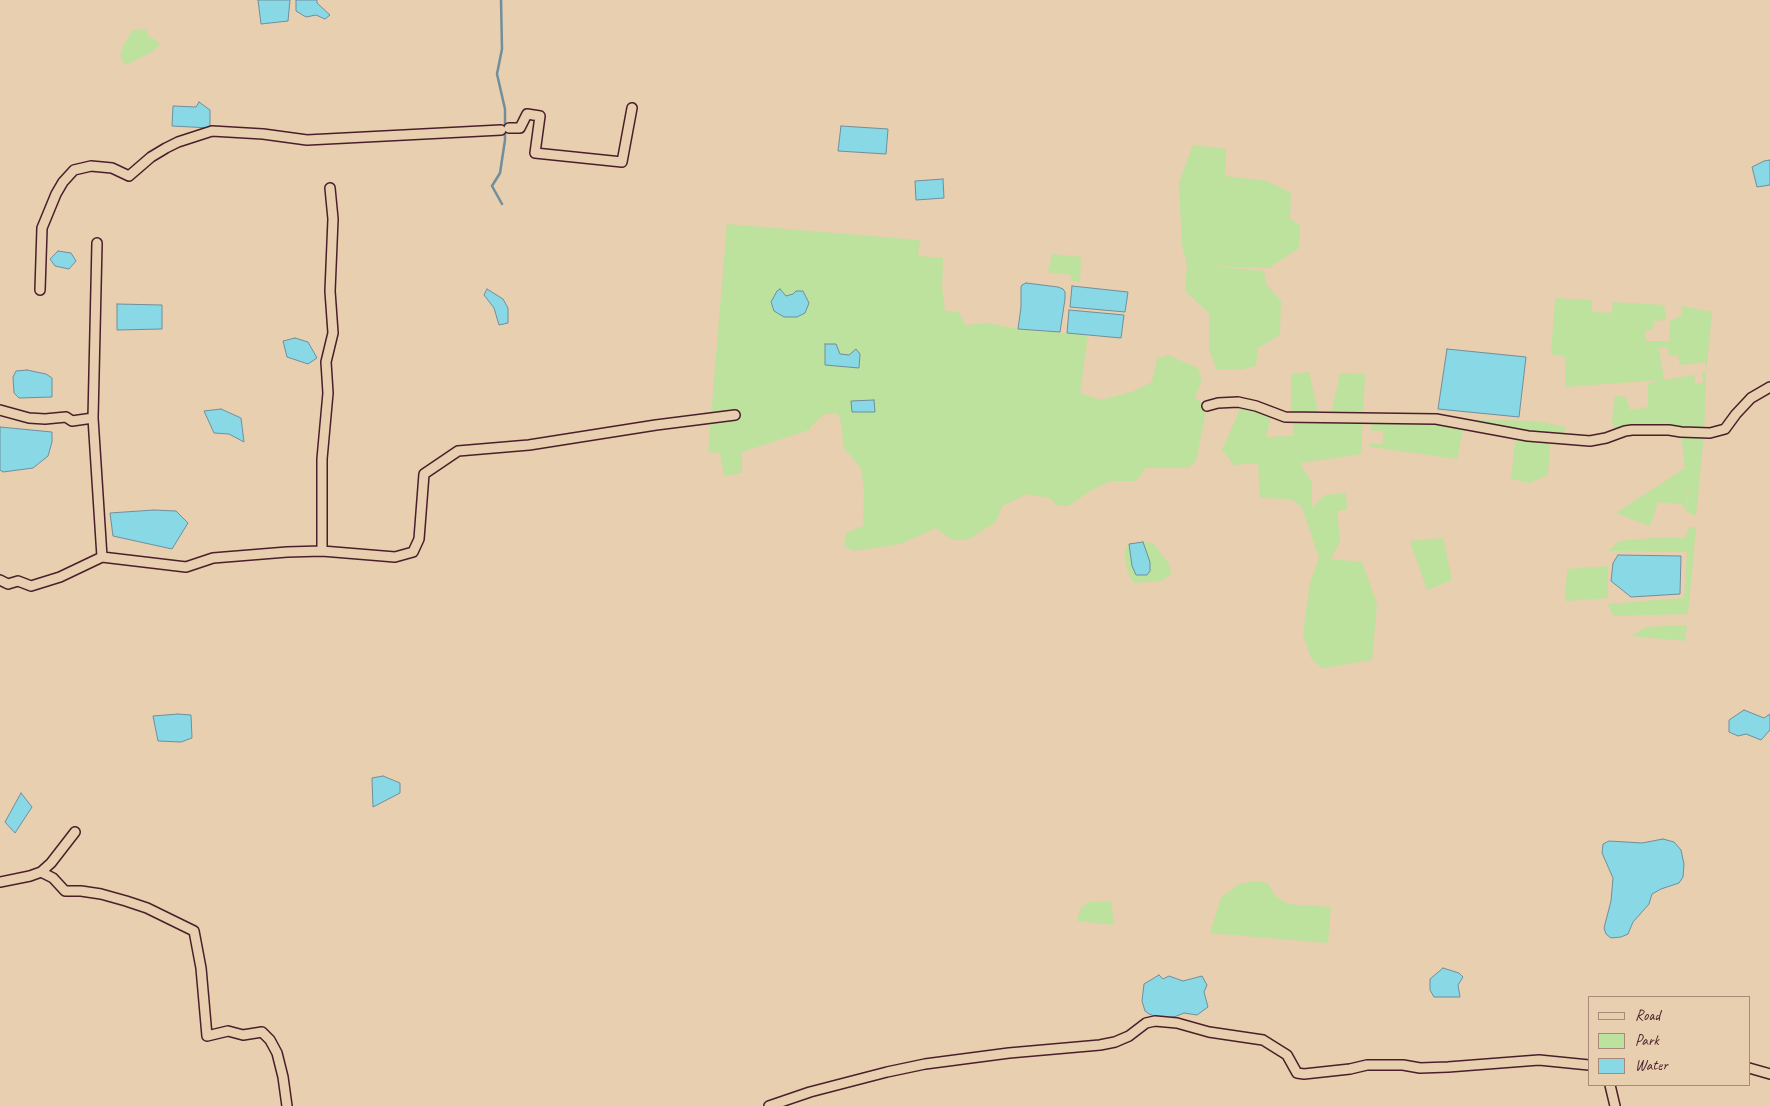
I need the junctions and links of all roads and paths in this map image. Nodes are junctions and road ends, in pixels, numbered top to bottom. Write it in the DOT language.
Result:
graph roads {
  1 [pos="632,108"];
  2 [pos="330,188"];
  3 [pos="97,243"];
  4 [pos="40,290"];
  5 [pos="1770,386"];
  6 [pos="1207,406"];
  7 [pos="0,410"];
  8 [pos="735,415"];
  9 [pos="92,418"];
  10 [pos="322,551"];
  11 [pos="102,557"];
  12 [pos="0,580"];
  13 [pos="75,832"];
  14 [pos="41,872"];
  15 [pos="0,882"];
  16 [pos="1588,1065"];
  17 [pos="1750,1068"];
  18 [pos="1770,1074"];
  19 [pos="1610,1086"];
  20 [pos="287,1106"];
  21 [pos="769,1106"];
  22 [pos="1615,1106"];
  1 -- 4 [label="street"];
  2 -- 10 [label="street"];
  3 -- 9 [label="street"];
  5 -- 6 [label="street"];
  7 -- 9 [label="street"];
  8 -- 10 [label="street"];
  9 -- 11 [label="street"];
  10 -- 11 [label="street"];
  11 -- 12 [label="street"];
  13 -- 14 [label="street"];
  14 -- 15 [label="street"];
  14 -- 20 [label="street"];
  16 -- 21 [label="street"];
  17 -- 18 [label="street"];
  19 -- 22 [label="street"];
}
